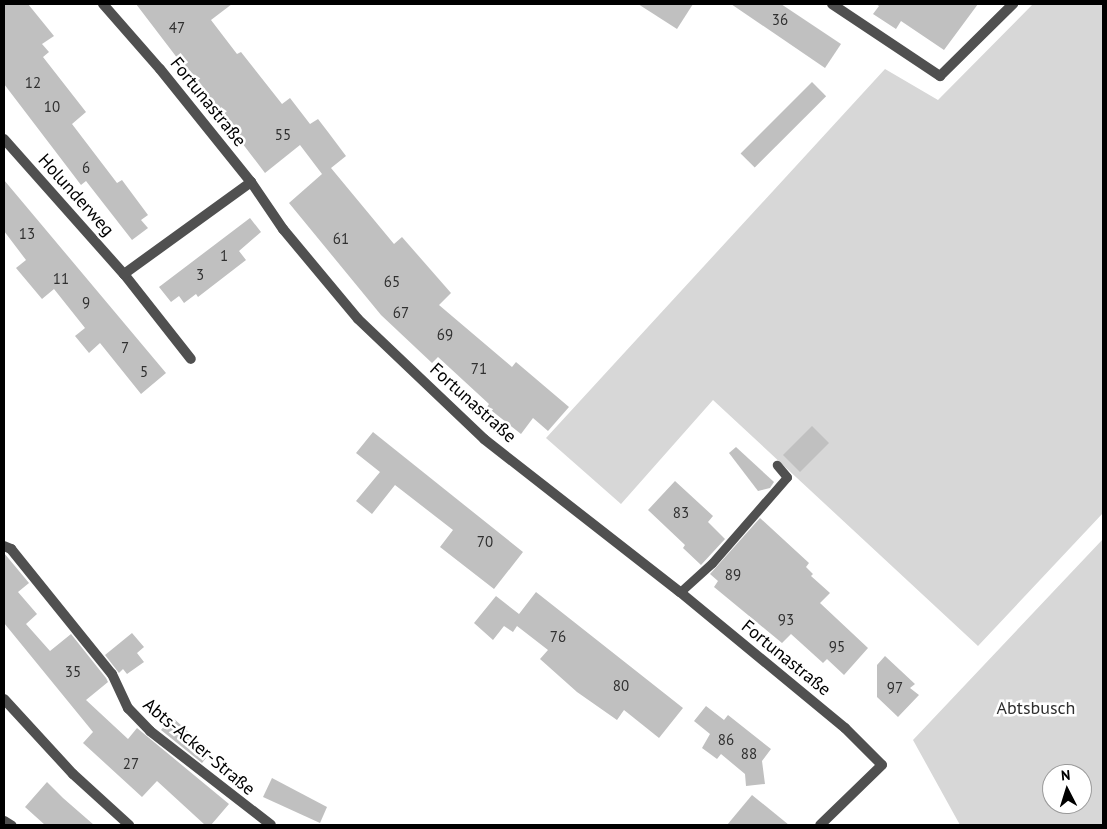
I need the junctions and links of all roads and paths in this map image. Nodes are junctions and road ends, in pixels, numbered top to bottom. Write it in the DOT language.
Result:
graph roads {
  1 [pos="104,4"];
  2 [pos="832,4"];
  3 [pos="1013,4"];
  4 [pos="4,138"];
  5 [pos="251,182"];
  6 [pos="124,274"];
  7 [pos="191,359"];
  8 [pos="777,465"];
  9 [pos="4,546"];
  10 [pos="680,592"];
  11 [pos="4,699"];
  12 [pos="4,820"];
  13 [pos="12,825"];
  14 [pos="129,825"];
  15 [pos="271,825"];
  16 [pos="820,825"];
  1 -- 5 [label="street, Fortunastraße"];
  2 -- 3 [label="street"];
  4 -- 6 [label="street, Holunderweg"];
  5 -- 6 [label="street"];
  5 -- 10 [label="street, Fortunastraße"];
  6 -- 7 [label="street, Holunderweg"];
  8 -- 10 [label="lane"];
  9 -- 15 [label="street, Abts-Acker-Straße"];
  10 -- 16 [label="street, Fortunastraße"];
  11 -- 14 [label="street"];
  12 -- 13 [label="lane"];
}
